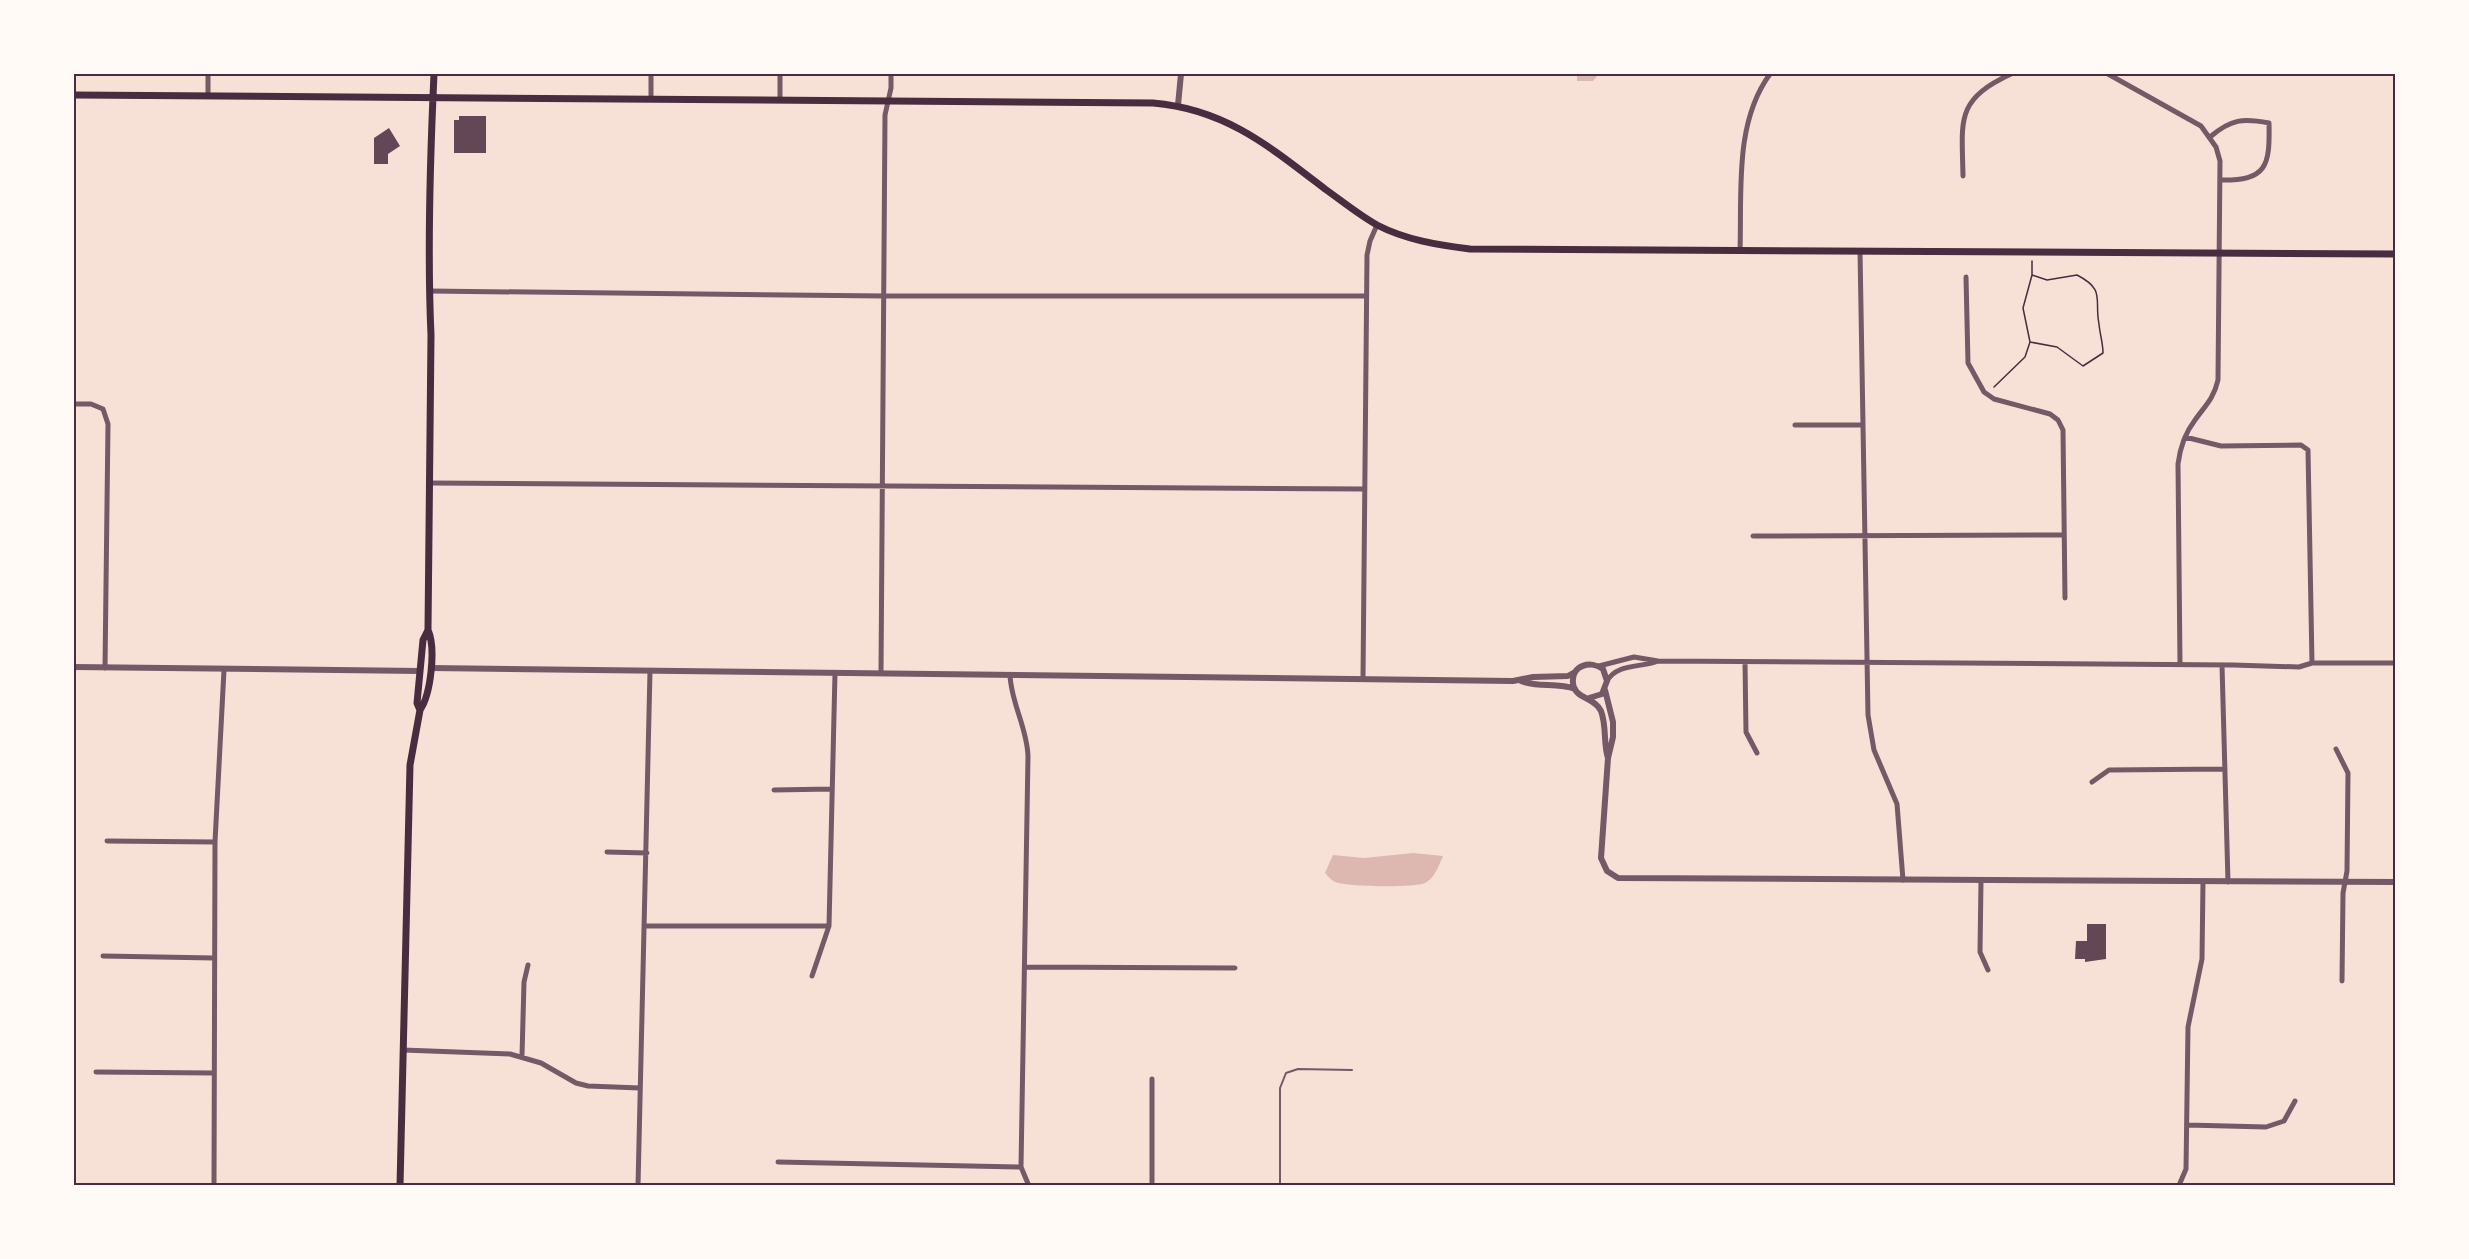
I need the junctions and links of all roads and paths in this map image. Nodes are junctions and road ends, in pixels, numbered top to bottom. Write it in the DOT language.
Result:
graph roads {
  1 [pos="208,74"];
  2 [pos="434,74"];
  3 [pos="651,74"];
  4 [pos="780,74"];
  5 [pos="891,74"];
  6 [pos="1180,74"];
  7 [pos="1770,74"];
  8 [pos="2011,74"];
  9 [pos="2108,74"];
  10 [pos="74,95"];
  11 [pos="208,96"];
  12 [pos="432,98"];
  13 [pos="651,99"];
  14 [pos="780,100"];
  15 [pos="888,101"];
  16 [pos="1178,105"];
  17 [pos="2210,137"];
  18 [pos="1963,176"];
  19 [pos="2220,180"];
  20 [pos="1377,225"];
  21 [pos="1740,251"];
  22 [pos="1860,251"];
  23 [pos="2032,253"];
  24 [pos="2218,253"];
  25 [pos="2396,254"];
  26 [pos="2032,275"];
  27 [pos="1966,277"];
  28 [pos="429,291"];
  29 [pos="885,296"];
  30 [pos="1366,296"];
  31 [pos="2030,342"];
  32 [pos="1988,395"];
  33 [pos="74,404"];
  34 [pos="1795,425"];
  35 [pos="1863,425"];
  36 [pos="2185,437"];
  37 [pos="430,483"];
  38 [pos="882,486"];
  39 [pos="1365,489"];
  40 [pos="2064,535"];
  41 [pos="1753,537"];
  42 [pos="1866,538"];
  43 [pos="2065,598"];
  44 [pos="428,630"];
  45 [pos="1658,661"];
  46 [pos="1745,662"];
  47 [pos="1868,662"];
  48 [pos="2312,663"];
  49 [pos="2396,663"];
  50 [pos="2180,664"];
  51 [pos="2222,665"];
  52 [pos="1599,666"];
  53 [pos="74,667"];
  54 [pos="105,668"];
  55 [pos="431,668"];
  56 [pos="224,670"];
  57 [pos="420,671"];
  58 [pos="650,671"];
  59 [pos="1575,672"];
  60 [pos="835,673"];
  61 [pos="881,673"];
  62 [pos="1010,675"];
  63 [pos="1363,679"];
  64 [pos="1520,681"];
  65 [pos="1607,681"];
  66 [pos="1575,689"];
  67 [pos="1605,690"];
  68 [pos="1589,698"];
  69 [pos="420,710"];
  70 [pos="2336,749"];
  71 [pos="1757,753"];
  72 [pos="1608,758"];
  73 [pos="2225,769"];
  74 [pos="2092,782"];
  75 [pos="831,789"];
  76 [pos="774,790"];
  77 [pos="107,841"];
  78 [pos="216,842"];
  79 [pos="607,852"];
  80 [pos="647,853"];
  81 [pos="1902,880"];
  82 [pos="1981,880"];
  83 [pos="2203,882"];
  84 [pos="2228,882"];
  85 [pos="2345,882"];
  86 [pos="2396,882"];
  87 [pos="646,926"];
  88 [pos="829,926"];
  89 [pos="103,956"];
  90 [pos="214,958"];
  91 [pos="528,965"];
  92 [pos="1025,967"];
  93 [pos="1235,968"];
  94 [pos="1988,970"];
  95 [pos="812,976"];
  96 [pos="2342,981"];
  97 [pos="403,1050"];
  98 [pos="522,1056"];
  99 [pos="1352,1070"];
  100 [pos="96,1072"];
  101 [pos="213,1073"];
  102 [pos="1152,1079"];
  103 [pos="640,1088"];
  104 [pos="2295,1101"];
  105 [pos="2187,1125"];
  106 [pos="778,1162"];
  107 [pos="1021,1167"];
  108 [pos="2180,1183"];
  109 [pos="214,1185"];
  110 [pos="400,1185"];
  111 [pos="638,1185"];
  112 [pos="1029,1185"];
  113 [pos="1152,1185"];
  114 [pos="1280,1185"];
  1 -- 11 [label="street"];
  2 -- 12 [label="main road"];
  3 -- 13 [label="street"];
  4 -- 14 [label="street"];
  5 -- 15 [label="street"];
  6 -- 16 [label="street"];
  7 -- 21 [label="street"];
  8 -- 18 [label="street"];
  9 -- 17 [label="street"];
  10 -- 11 [label="main road"];
  11 -- 12 [label="main road"];
  12 -- 13 [label="main road"];
  12 -- 28 [label="main road"];
  13 -- 14 [label="main road"];
  14 -- 15 [label="main road"];
  15 -- 16 [label="main road"];
  15 -- 29 [label="street"];
  16 -- 20 [label="main road"];
  17 -- 19 [label="street"];
  17 -- 19 [label="street"];
  19 -- 24 [label="street"];
  20 -- 21 [label="main road"];
  20 -- 30 [label="street"];
  21 -- 22 [label="main road"];
  22 -- 23 [label="main road"];
  22 -- 35 [label="street"];
  23 -- 24 [label="main road"];
  23 -- 26 [label="path"];
  24 -- 25 [label="main road"];
  24 -- 36 [label="street"];
  26 -- 31 [label="path"];
  26 -- 31 [label="path"];
  27 -- 32 [label="street"];
  28 -- 29 [label="street"];
  28 -- 37 [label="main road"];
  29 -- 30 [label="street"];
  29 -- 38 [label="street"];
  30 -- 39 [label="street"];
  31 -- 32 [label="path"];
  32 -- 40 [label="street"];
  33 -- 54 [label="street"];
  34 -- 35 [label="street"];
  35 -- 42 [label="street"];
  36 -- 48 [label="street"];
  36 -- 50 [label="street"];
  37 -- 38 [label="street"];
  37 -- 44 [label="main road"];
  38 -- 39 [label="street"];
  38 -- 61 [label="street"];
  39 -- 63 [label="street"];
  40 -- 42 [label="street"];
  40 -- 43 [label="street"];
  41 -- 42 [label="street"];
  42 -- 47 [label="street"];
  44 -- 55 [label="main road"];
  44 -- 57 [label="main road"];
  45 -- 46 [label="street"];
  45 -- 52 [label="street"];
  45 -- 65 [label="street"];
  46 -- 47 [label="street"];
  46 -- 71 [label="street"];
  47 -- 50 [label="street"];
  47 -- 81 [label="street"];
  48 -- 49 [label="street"];
  48 -- 51 [label="street"];
  50 -- 51 [label="street"];
  51 -- 73 [label="street"];
  52 -- 59 [label="street"];
  52 -- 65 [label="street"];
  53 -- 54 [label="street"];
  54 -- 56 [label="street"];
  55 -- 58 [label="street"];
  55 -- 69 [label="main road"];
  56 -- 57 [label="street"];
  56 -- 78 [label="street"];
  57 -- 69 [label="main road"];
  58 -- 60 [label="street"];
  58 -- 80 [label="street"];
  59 -- 64 [label="street"];
  59 -- 66 [label="street"];
  60 -- 61 [label="street"];
  60 -- 75 [label="street"];
  61 -- 62 [label="street"];
  62 -- 63 [label="street"];
  62 -- 92 [label="street"];
  63 -- 64 [label="street"];
  64 -- 66 [label="street"];
  65 -- 67 [label="street"];
  66 -- 68 [label="street"];
  67 -- 68 [label="street"];
  67 -- 72 [label="street"];
  68 -- 72 [label="street"];
  69 -- 97 [label="main road"];
  70 -- 85 [label="street"];
  72 -- 81 [label="street"];
  73 -- 74 [label="street"];
  73 -- 84 [label="street"];
  75 -- 76 [label="street"];
  75 -- 88 [label="street"];
  77 -- 78 [label="street"];
  78 -- 90 [label="street"];
  79 -- 80 [label="street"];
  80 -- 87 [label="street"];
  81 -- 82 [label="street"];
  82 -- 83 [label="street"];
  82 -- 94 [label="street"];
  83 -- 84 [label="street"];
  83 -- 105 [label="street"];
  84 -- 85 [label="street"];
  85 -- 86 [label="street"];
  85 -- 96 [label="street"];
  87 -- 88 [label="street"];
  87 -- 103 [label="street"];
  88 -- 95 [label="street"];
  89 -- 90 [label="street"];
  90 -- 101 [label="street"];
  91 -- 98 [label="street"];
  92 -- 93 [label="street"];
  92 -- 107 [label="street"];
  97 -- 98 [label="street"];
  97 -- 110 [label="main road"];
  98 -- 103 [label="street"];
  99 -- 114 [label="lane"];
  100 -- 101 [label="street"];
  101 -- 109 [label="street"];
  102 -- 113 [label="street"];
  103 -- 111 [label="street"];
  104 -- 105 [label="street"];
  105 -- 108 [label="street"];
  106 -- 107 [label="street"];
  107 -- 112 [label="street"];
}
